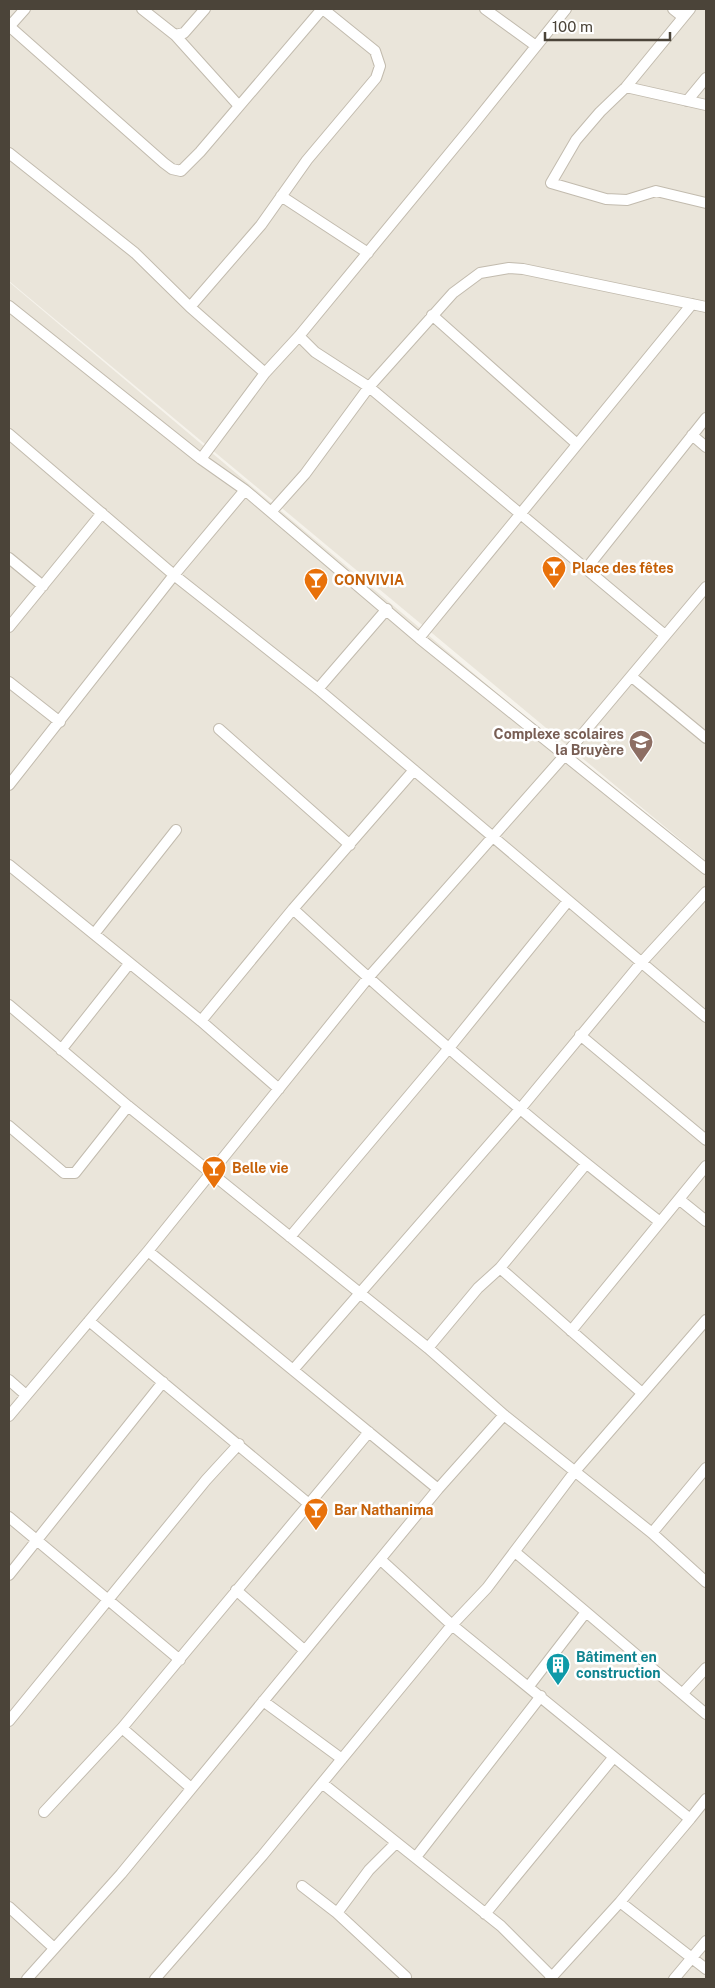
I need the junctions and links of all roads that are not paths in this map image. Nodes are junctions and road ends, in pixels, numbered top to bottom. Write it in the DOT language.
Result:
graph roads {
  1 [pos="25,9"];
  2 [pos="142,9"];
  3 [pos="205,9"];
  4 [pos="322,9"];
  5 [pos="485,9"];
  6 [pos="566,9"];
  7 [pos="673,9"];
  8 [pos="687,13"];
  9 [pos="9,27"];
  10 [pos="174,35"];
  11 [pos="536,46"];
  12 [pos="706,78"];
  13 [pos="626,87"];
  14 [pos="687,101"];
  15 [pos="706,105"];
  16 [pos="239,106"];
  17 [pos="9,153"];
  18 [pos="282,196"];
  19 [pos="706,203"];
  20 [pos="368,253"];
  21 [pos="692,304"];
  22 [pos="9,306"];
  23 [pos="190,307"];
  24 [pos="706,307"];
  25 [pos="432,315"];
  26 [pos="299,336"];
  27 [pos="265,372"];
  28 [pos="369,387"];
  29 [pos="706,418"];
  30 [pos="9,434"];
  31 [pos="692,435"];
  32 [pos="578,444"];
  33 [pos="706,447"];
  34 [pos="201,459"];
  35 [pos="245,490"];
  36 [pos="102,512"];
  37 [pos="271,512"];
  38 [pos="520,514"];
  39 [pos="9,558"];
  40 [pos="586,569"];
  41 [pos="174,575"];
  42 [pos="44,586"];
  43 [pos="706,586"];
  44 [pos="387,609"];
  45 [pos="9,627"];
  46 [pos="665,635"];
  47 [pos="419,638"];
  48 [pos="632,676"];
  49 [pos="9,682"];
  50 [pos="318,689"];
  51 [pos="60,722"];
  52 [pos="219,729"];
  53 [pos="706,738"];
  54 [pos="566,756"];
  55 [pos="414,770"];
  56 [pos="9,785"];
  57 [pos="176,830"];
  58 [pos="494,837"];
  59 [pos="350,845"];
  60 [pos="9,865"];
  61 [pos="706,869"];
  62 [pos="706,892"];
  63 [pos="568,901"];
  64 [pos="293,909"];
  65 [pos="94,934"];
  66 [pos="641,963"];
  67 [pos="129,964"];
  68 [pos="368,978"];
  69 [pos="9,1005"];
  70 [pos="706,1017"];
  71 [pos="201,1022"];
  72 [pos="580,1035"];
  73 [pos="449,1048"];
  74 [pos="61,1050"];
  75 [pos="279,1089"];
  76 [pos="128,1106"];
  77 [pos="521,1108"];
  78 [pos="9,1126"];
  79 [pos="706,1140"];
  80 [pos="586,1164"];
  81 [pos="706,1166"];
  82 [pos="212,1172"];
  83 [pos="680,1200"];
  84 [pos="706,1221"];
  85 [pos="660,1222"];
  86 [pos="290,1237"];
  87 [pos="148,1251"];
  88 [pos="500,1268"];
  89 [pos="358,1294"];
  90 [pos="89,1321"];
  91 [pos="706,1322"];
  92 [pos="570,1331"];
  93 [pos="428,1348"];
  94 [pos="293,1370"];
  95 [pos="9,1380"];
  96 [pos="163,1382"];
  97 [pos="642,1393"];
  98 [pos="26,1395"];
  99 [pos="504,1415"];
  100 [pos="9,1416"];
  101 [pos="369,1432"];
  102 [pos="239,1444"];
  103 [pos="706,1468"];
  104 [pos="576,1470"];
  105 [pos="438,1489"];
  106 [pos="309,1504"];
  107 [pos="9,1517"];
  108 [pos="652,1533"];
  109 [pos="37,1540"];
  110 [pos="514,1552"];
  111 [pos="381,1560"];
  112 [pos="9,1575"];
  113 [pos="706,1582"];
  114 [pos="236,1590"];
  115 [pos="109,1599"];
  116 [pos="586,1612"];
  117 [pos="452,1625"];
  118 [pos="304,1650"];
  119 [pos="180,1660"];
  120 [pos="706,1668"];
  121 [pos="529,1686"];
  122 [pos="683,1693"];
  123 [pos="541,1696"];
  124 [pos="263,1701"];
  125 [pos="706,1714"];
  126 [pos="9,1720"];
  127 [pos="122,1728"];
  128 [pos="613,1758"];
  129 [pos="342,1759"];
  130 [pos="322,1783"];
  131 [pos="191,1788"];
  132 [pos="706,1799"];
  133 [pos="44,1812"];
  134 [pos="690,1819"];
  135 [pos="396,1843"];
  136 [pos="416,1858"];
  137 [pos="302,1886"];
  138 [pos="620,1902"];
  139 [pos="9,1907"];
  140 [pos="337,1913"];
  141 [pos="485,1914"];
  142 [pos="706,1940"];
  143 [pos="54,1948"];
  144 [pos="692,1958"];
  145 [pos="706,1970"];
  146 [pos="407,1978"];
  147 [pos="551,1978"];
  148 [pos="27,1979"];
  149 [pos="155,1979"];
  150 [pos="674,1979"];
  1 -- 9 [label="street"];
  2 -- 10 [label="street"];
  3 -- 10 [label="street"];
  4 -- 16 [label="street"];
  4 -- 18 [label="street"];
  5 -- 11 [label="street"];
  6 -- 11 [label="street"];
  7 -- 8 [label="street"];
  8 -- 13 [label="street"];
  9 -- 16 [label="street"];
  10 -- 16 [label="street"];
  11 -- 20 [label="street"];
  12 -- 14 [label="street"];
  13 -- 14 [label="street"];
  13 -- 19 [label="street"];
  14 -- 15 [label="street"];
  17 -- 23 [label="street"];
  18 -- 20 [label="street"];
  18 -- 23 [label="street"];
  20 -- 26 [label="street"];
  21 -- 24 [label="street"];
  21 -- 25 [label="street"];
  21 -- 32 [label="street"];
  22 -- 34 [label="street"];
  23 -- 27 [label="street"];
  25 -- 28 [label="street"];
  25 -- 32 [label="street"];
  26 -- 27 [label="street"];
  26 -- 28 [label="street"];
  27 -- 34 [label="street"];
  28 -- 37 [label="street"];
  28 -- 38 [label="street"];
  29 -- 31 [label="street"];
  30 -- 36 [label="street"];
  31 -- 33 [label="street"];
  31 -- 40 [label="street"];
  32 -- 38 [label="street"];
  34 -- 35 [label="street"];
  35 -- 37 [label="street"];
  35 -- 41 [label="street"];
  36 -- 41 [label="street"];
  36 -- 42 [label="street"];
  37 -- 44 [label="street"];
  38 -- 40 [label="street"];
  38 -- 47 [label="street"];
  39 -- 42 [label="street"];
  40 -- 46 [label="street"];
  41 -- 50 [label="street"];
  41 -- 51 [label="street"];
  42 -- 45 [label="street"];
  43 -- 46 [label="street"];
  44 -- 47 [label="street"];
  44 -- 50 [label="street"];
  46 -- 48 [label="street"];
  47 -- 54 [label="street"];
  48 -- 53 [label="street"];
  48 -- 54 [label="street"];
  49 -- 51 [label="street"];
  50 -- 55 [label="street"];
  51 -- 56 [label="street"];
  52 -- 59 [label="street"];
  54 -- 58 [label="street"];
  54 -- 61 [label="street"];
  55 -- 58 [label="street"];
  55 -- 59 [label="street"];
  57 -- 65 [label="street"];
  58 -- 63 [label="street"];
  58 -- 68 [label="street"];
  59 -- 64 [label="street"];
  60 -- 65 [label="street"];
  62 -- 66 [label="street"];
  63 -- 66 [label="street"];
  63 -- 73 [label="street"];
  64 -- 68 [label="street"];
  64 -- 71 [label="street"];
  65 -- 67 [label="street"];
  66 -- 70 [label="street"];
  66 -- 72 [label="street"];
  67 -- 71 [label="street"];
  67 -- 74 [label="street"];
  68 -- 73 [label="street"];
  68 -- 75 [label="street"];
  69 -- 74 [label="street"];
  71 -- 75 [label="street"];
  72 -- 77 [label="street"];
  72 -- 79 [label="street"];
  73 -- 77 [label="street"];
  73 -- 86 [label="street"];
  74 -- 76 [label="street"];
  75 -- 82 [label="street"];
  76 -- 78 [label="street"];
  76 -- 82 [label="street"];
  77 -- 80 [label="street"];
  77 -- 89 [label="street"];
  80 -- 85 [label="street"];
  80 -- 88 [label="street"];
  81 -- 83 [label="street"];
  82 -- 86 [label="street"];
  82 -- 87 [label="street"];
  83 -- 84 [label="street"];
  83 -- 85 [label="street"];
  85 -- 92 [label="street"];
  86 -- 89 [label="street"];
  87 -- 90 [label="street"];
  87 -- 94 [label="street"];
  88 -- 92 [label="street"];
  88 -- 93 [label="street"];
  89 -- 93 [label="street"];
  89 -- 94 [label="street"];
  90 -- 96 [label="street"];
  90 -- 98 [label="street"];
  91 -- 97 [label="street"];
  92 -- 97 [label="street"];
  93 -- 99 [label="street"];
  94 -- 101 [label="street"];
  95 -- 98 [label="street"];
  96 -- 102 [label="street"];
  96 -- 109 [label="street"];
  97 -- 104 [label="street"];
  98 -- 100 [label="street"];
  99 -- 104 [label="street"];
  99 -- 105 [label="street"];
  101 -- 105 [label="street"];
  101 -- 106 [label="street"];
  102 -- 106 [label="street"];
  102 -- 115 [label="street"];
  103 -- 108 [label="street"];
  104 -- 108 [label="street"];
  104 -- 110 [label="street"];
  105 -- 111 [label="street"];
  106 -- 114 [label="street"];
  107 -- 109 [label="street"];
  108 -- 113 [label="street"];
  109 -- 112 [label="street"];
  109 -- 115 [label="street"];
  110 -- 116 [label="street"];
  110 -- 117 [label="street"];
  111 -- 117 [label="street"];
  111 -- 118 [label="street"];
  114 -- 118 [label="street"];
  114 -- 119 [label="street"];
  115 -- 119 [label="street"];
  115 -- 126 [label="street"];
  116 -- 121 [label="street"];
  116 -- 122 [label="street"];
  117 -- 121 [label="street"];
  117 -- 129 [label="street"];
  118 -- 124 [label="street"];
  119 -- 127 [label="street"];
  120 -- 122 [label="street"];
  121 -- 123 [label="street"];
  122 -- 125 [label="street"];
  123 -- 128 [label="street"];
  123 -- 136 [label="street"];
  124 -- 129 [label="street"];
  124 -- 131 [label="street"];
  127 -- 131 [label="street"];
  127 -- 133 [label="street"];
  128 -- 134 [label="street"];
  128 -- 141 [label="street"];
  129 -- 130 [label="street"];
  130 -- 135 [label="street"];
  130 -- 149 [label="street"];
  131 -- 143 [label="street"];
  132 -- 134 [label="street"];
  134 -- 138 [label="street"];
  135 -- 136 [label="street"];
  135 -- 140 [label="street"];
  136 -- 141 [label="street"];
  137 -- 140 [label="street"];
  138 -- 144 [label="street"];
  138 -- 147 [label="street"];
  139 -- 143 [label="street"];
  140 -- 146 [label="street"];
  141 -- 147 [label="street"];
  142 -- 144 [label="street"];
  143 -- 148 [label="street"];
  144 -- 145 [label="street"];
  144 -- 150 [label="street"];
}
